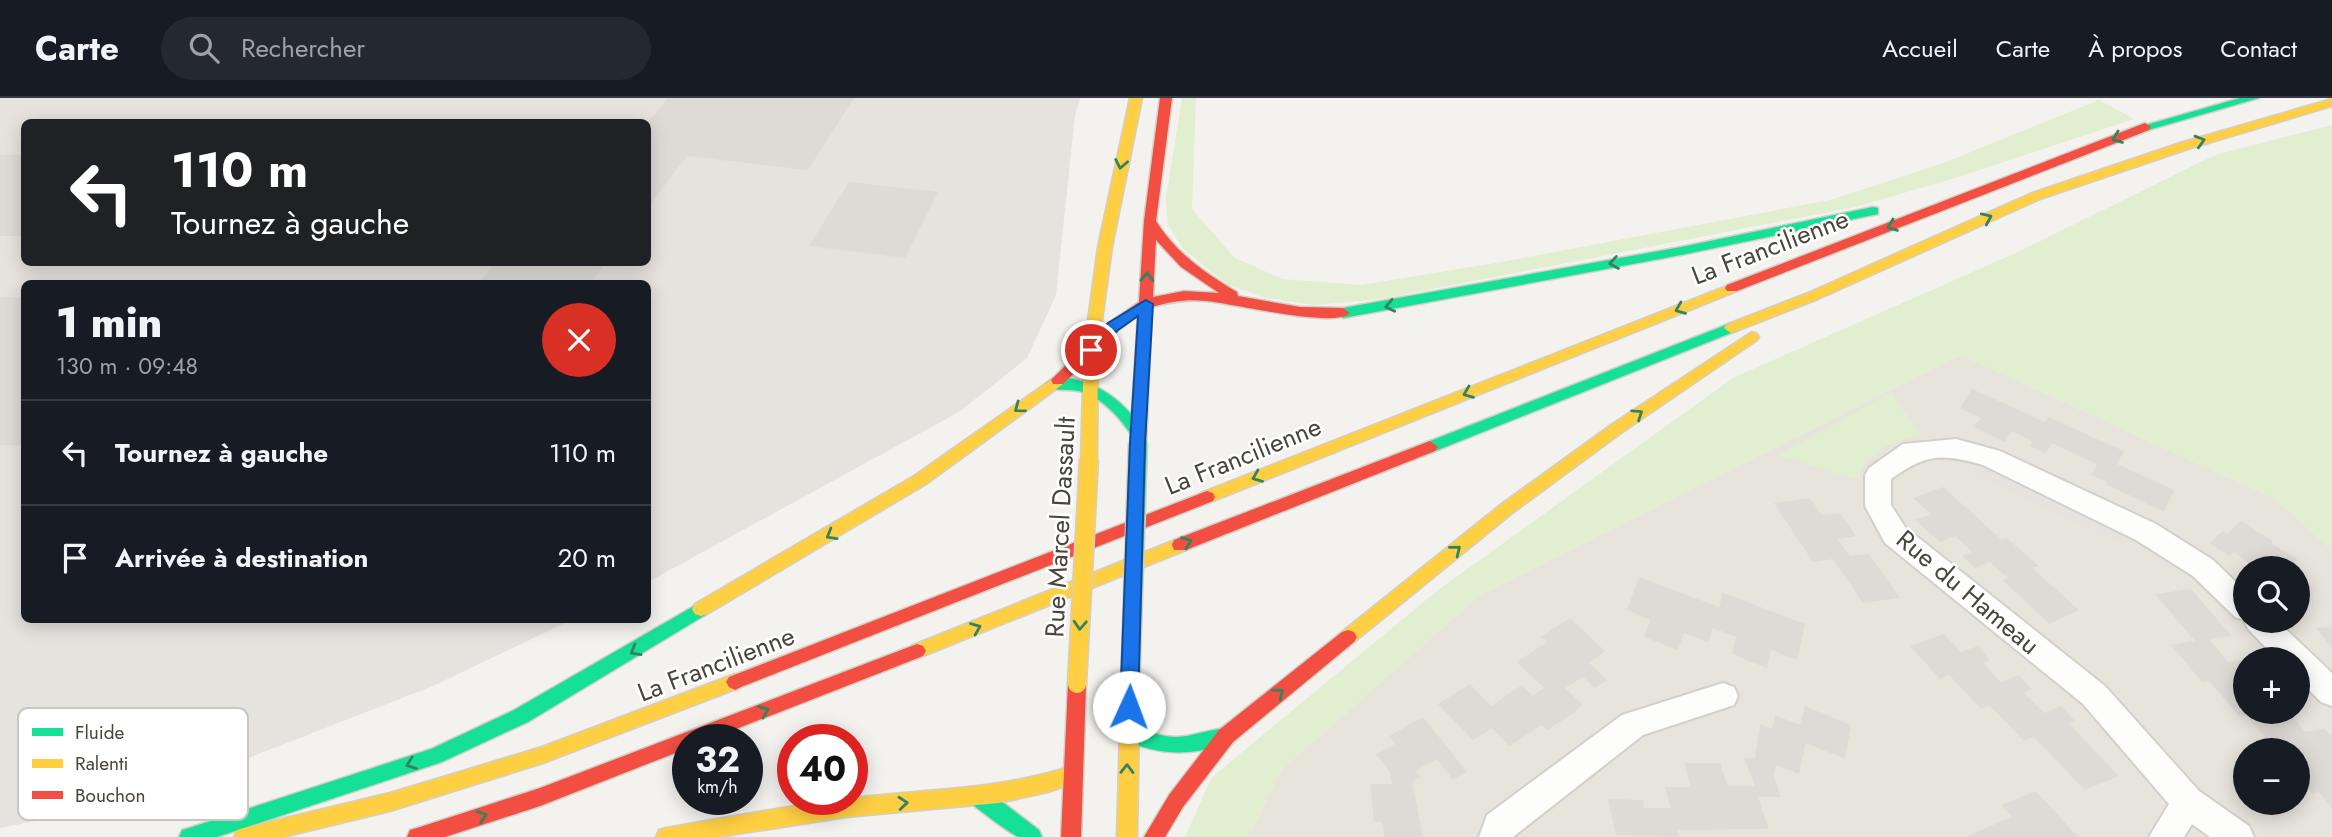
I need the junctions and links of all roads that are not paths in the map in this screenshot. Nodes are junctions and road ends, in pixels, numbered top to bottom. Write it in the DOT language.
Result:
graph roads {
  1 [pos="1136,98"];
  2 [pos="1166,98"];
  3 [pos="2253,98"];
  4 [pos="2332,102"];
  5 [pos="1955,201"];
  6 [pos="1150,221"];
  7 [pos="1813,296"];
  8 [pos="1243,301"];
  9 [pos="1146,304"];
  10 [pos="1091,350"];
  11 [pos="1052,384"];
  12 [pos="1090,387"];
  13 [pos="1138,438"];
  14 [pos="2233,597"];
  15 [pos="2270,633"];
  16 [pos="2332,693"];
  17 [pos="1723,696"];
  18 [pos="1128,732"];
  19 [pos="1226,736"];
  20 [pos="1114,744"];
  21 [pos="1092,763"];
  22 [pos="1072,775"];
  23 [pos="976,798"];
  24 [pos="2188,802"];
  25 [pos="248,818"];
  26 [pos="241,820"];
  27 [pos="189,837"];
  28 [pos="244,837"];
  29 [pos="417,837"];
  30 [pos="666,837"];
  31 [pos="1032,837"];
  32 [pos="1071,837"];
  33 [pos="1127,837"];
  34 [pos="1154,837"];
  35 [pos="1496,837"];
  36 [pos="2166,837"];
  37 [pos="2237,837"];
  1 -- 10 [label="main road, Rue Marcel Dassault, one-way"];
  2 -- 6 [label="main road"];
  3 -- 5 [label="main road, La Francilienne, one-way"];
  7 -- 4 [label="main road, one-way"];
  5 -- 8 [label="main road, one-way"];
  5 -- 28 [label="main road, La Francilienne, one-way"];
  6 -- 8 [label="main road"];
  9 -- 6 [label="main road, one-way"];
  19 -- 7 [label="main road, one-way"];
  29 -- 7 [label="main road, one-way"];
  8 -- 9 [label="main road"];
  9 -- 10 [label="main road"];
  9 -- 13 [label="main road"];
  10 -- 11 [label="main road"];
  10 -- 12 [label="main road, Rue Marcel Dassault"];
  11 -- 12 [label="main road"];
  11 -- 25 [label="main road, one-way"];
  12 -- 13 [label="main road"];
  12 -- 22 [label="main road, Rue Marcel Dassault, one-way, bridge"];
  13 -- 18 [label="main road, bridge"];
  14 -- 24 [label="street, Rue du Hameau"];
  15 -- 16 [label="street"];
  17 -- 35 [label="street"];
  18 -- 19 [label="main road"];
  18 -- 20 [label="main road"];
  33 -- 18 [label="main road, one-way"];
  19 -- 34 [label="main road"];
  21 -- 22 [label="main road"];
  22 -- 23 [label="main road"];
  22 -- 32 [label="main road, Rue Marcel Dassault"];
  30 -- 23 [label="main road, one-way"];
  23 -- 31 [label="main road"];
  24 -- 36 [label="street"];
  24 -- 37 [label="street, Rue du Hameau"];
  26 -- 27 [label="main road, one-way"];
}
